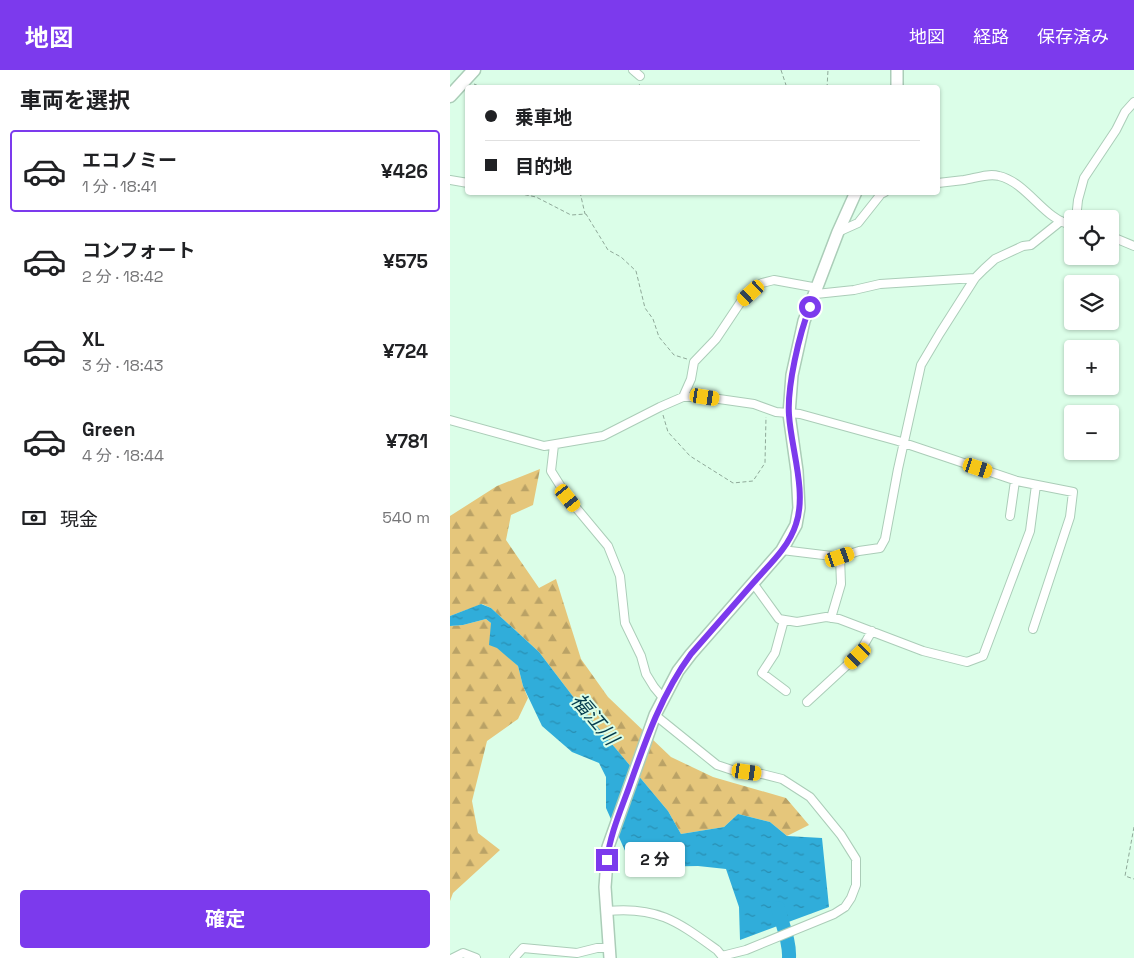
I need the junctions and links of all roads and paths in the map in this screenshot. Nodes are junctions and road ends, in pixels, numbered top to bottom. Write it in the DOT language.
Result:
graph roads {
  1 [pos="474,70"];
  2 [pos="633,70"];
  3 [pos="781,70"];
  4 [pos="828,70"];
  5 [pos="897,70"];
  6 [pos="640,76"];
  7 [pos="786,85"];
  8 [pos="827,85"];
  9 [pos="897,85"];
  10 [pos="450,96"];
  11 [pos="1134,102"];
  12 [pos="450,180"];
  13 [pos="465,182"];
  14 [pos="940,183"];
  15 [pos="524,195"];
  16 [pos="581,195"];
  17 [pos="855,195"];
  18 [pos="881,195"];
  19 [pos="1077,210"];
  20 [pos="586,214"];
  21 [pos="1061,221"];
  22 [pos="1064,222"];
  23 [pos="838,232"];
  24 [pos="1119,240"];
  25 [pos="1134,246"];
  26 [pos="975,278"];
  27 [pos="817,291"];
  28 [pos="694,362"];
  29 [pos="683,397"];
  30 [pos="660,407"];
  31 [pos="766,408"];
  32 [pos="788,414"];
  33 [pos="450,420"];
  34 [pos="904,444"];
  35 [pos="554,445"];
  36 [pos="1015,481"];
  37 [pos="1036,485"];
  38 [pos="1010,516"];
  39 [pos="782,550"];
  40 [pos="840,557"];
  41 [pos="753,583"];
  42 [pos="831,618"];
  43 [pos="784,620"];
  44 [pos="1033,629"];
  45 [pos="872,632"];
  46 [pos="786,691"];
  47 [pos="664,699"];
  48 [pos="807,702"];
  49 [pos="655,715"];
  50 [pos="1134,827"];
  51 [pos="1134,878"];
  52 [pos="607,911"];
  53 [pos="610,953"];
  54 [pos="453,958"];
  55 [pos="476,958"];
  56 [pos="514,958"];
  1 -- 10 [label="main road"];
  2 -- 6 [label="street"];
  3 -- 7 [label="path"];
  4 -- 8 [label="path"];
  5 -- 9 [label="street"];
  11 -- 19 [label="street"];
  12 -- 13 [label="street"];
  14 -- 21 [label="street"];
  15 -- 20 [label="path"];
  16 -- 20 [label="path"];
  17 -- 23 [label="street"];
  18 -- 23 [label="street"];
  20 -- 28 [label="path"];
  21 -- 22 [label="street"];
  21 -- 26 [label="street"];
  23 -- 27 [label="street"];
  24 -- 25 [label="street"];
  26 -- 27 [label="street"];
  26 -- 34 [label="street"];
  27 -- 28 [label="street"];
  27 -- 32 [label="street"];
  28 -- 29 [label="street"];
  29 -- 30 [label="street"];
  29 -- 31 [label="street"];
  30 -- 31 [label="path"];
  30 -- 35 [label="street"];
  31 -- 32 [label="street"];
  32 -- 34 [label="street"];
  32 -- 39 [label="street"];
  33 -- 35 [label="street"];
  34 -- 36 [label="street"];
  34 -- 40 [label="street"];
  35 -- 47 [label="street"];
  36 -- 37 [label="street"];
  36 -- 38 [label="street"];
  37 -- 44 [label="street"];
  37 -- 45 [label="street"];
  39 -- 40 [label="street"];
  39 -- 41 [label="street"];
  40 -- 42 [label="street"];
  41 -- 43 [label="street"];
  41 -- 47 [label="street"];
  42 -- 43 [label="street"];
  42 -- 45 [label="street"];
  43 -- 46 [label="street"];
  45 -- 48 [label="street"];
  47 -- 49 [label="street"];
  49 -- 52 [label="street"];
  49 -- 52 [label="street"];
  50 -- 51 [label="path"];
  52 -- 53 [label="street"];
  53 -- 56 [label="street"];
  54 -- 55 [label="street"];
}
